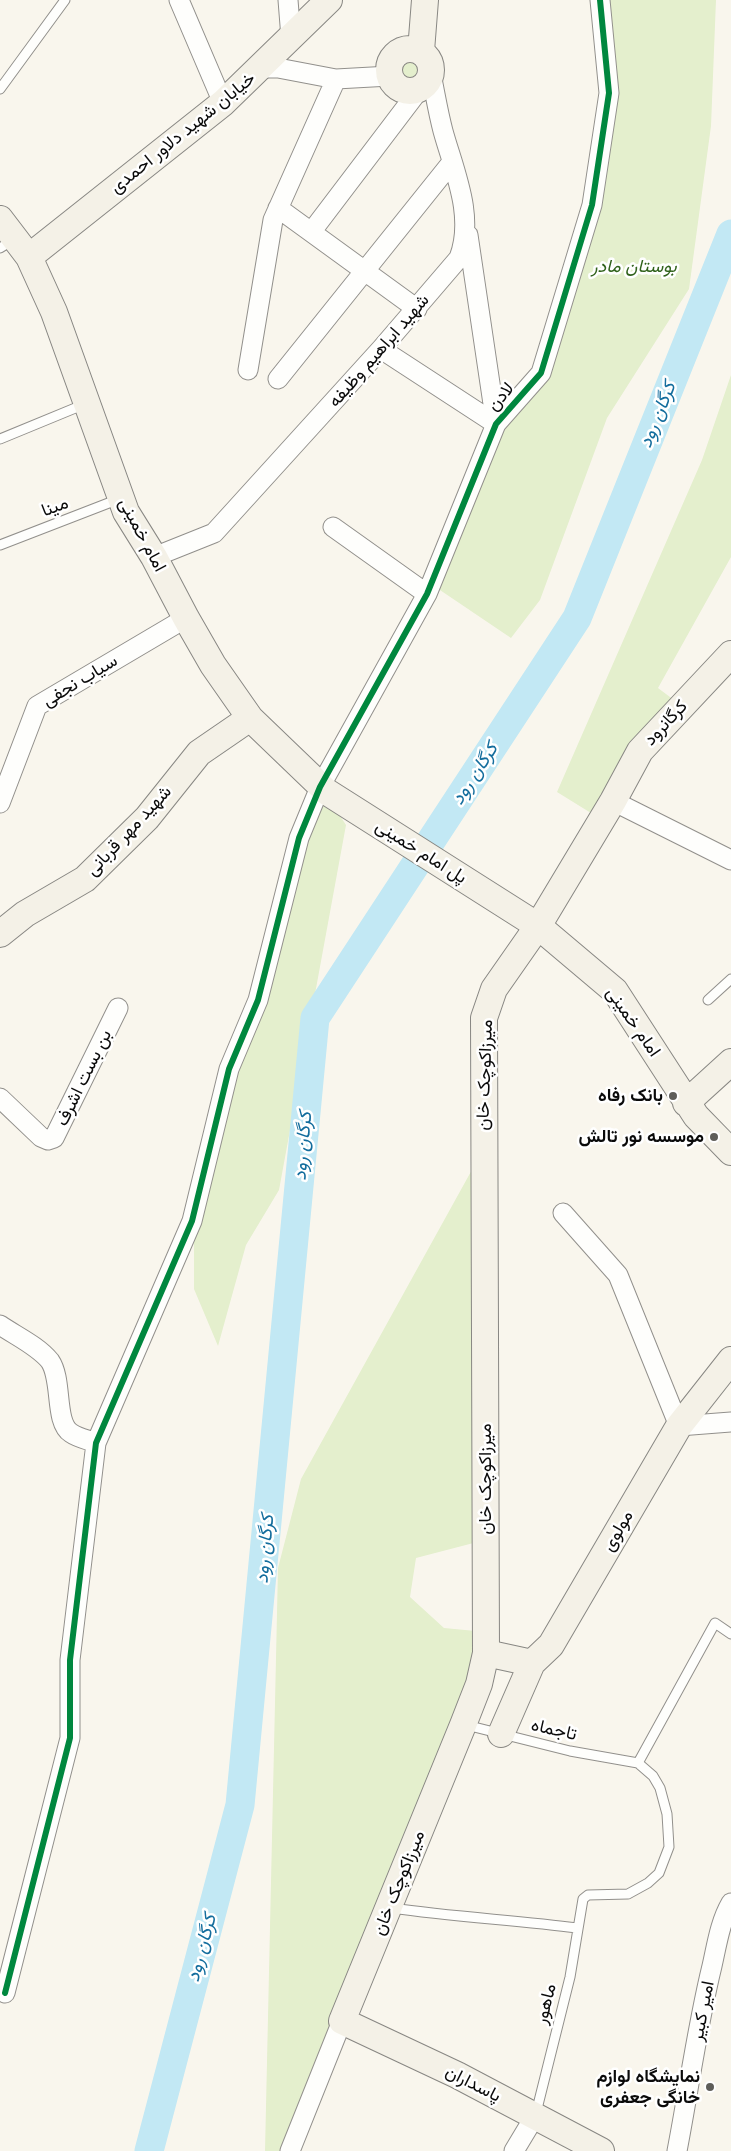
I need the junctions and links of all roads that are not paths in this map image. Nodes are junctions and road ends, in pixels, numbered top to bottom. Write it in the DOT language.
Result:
graph roads {
  1 [pos="65,0"];
  2 [pos="179,0"];
  3 [pos="288,0"];
  4 [pos="329,0"];
  5 [pos="425,0"];
  6 [pos="600,0"];
  7 [pos="291,38"];
  8 [pos="421,51"];
  9 [pos="262,68"];
  10 [pos="390,76"];
  11 [pos="336,79"];
  12 [pos="425,82"];
  13 [pos="0,89"];
  14 [pos="223,104"];
  15 [pos="452,162"];
  16 [pos="464,207"];
  17 [pos="278,208"];
  18 [pos="312,231"];
  19 [pos="11,240"];
  20 [pos="365,270"];
  21 [pos="417,309"];
  22 [pos="381,349"];
  23 [pos="248,370"];
  24 [pos="278,379"];
  25 [pos="88,403"];
  26 [pos="496,424"];
  27 [pos="0,440"];
  28 [pos="122,498"];
  29 [pos="333,526"];
  30 [pos="0,545"];
  31 [pos="154,557"];
  32 [pos="427,594"];
  33 [pos="186,618"];
  34 [pos="731,654"];
  35 [pos="250,718"];
  36 [pos="324,790"];
  37 [pos="613,801"];
  38 [pos="0,803"];
  39 [pos="731,860"];
  40 [pos="515,911"];
  41 [pos="538,926"];
  42 [pos="0,934"];
  43 [pos="731,980"];
  44 [pos="708,1000"];
  45 [pos="118,1008"];
  46 [pos="731,1062"];
  47 [pos="0,1098"];
  48 [pos="686,1103"];
  49 [pos="731,1152"];
  50 [pos="563,1213"];
  51 [pos="0,1325"];
  52 [pos="731,1360"];
  53 [pos="731,1422"];
  54 [pos="679,1426"];
  55 [pos="96,1443"];
  56 [pos="731,1634"];
  57 [pos="486,1653"];
  58 [pos="532,1663"];
  59 [pos="463,1725"];
  60 [pos="501,1734"];
  61 [pos="638,1762"];
  62 [pos="731,1903"];
  63 [pos="389,1908"];
  64 [pos="578,1928"];
  65 [pos="5,1993"];
  66 [pos="342,2021"];
  67 [pos="535,2116"];
  68 [pos="290,2151"];
  69 [pos="514,2151"];
  70 [pos="601,2151"];
  71 [pos="677,2151"];
  1 -- 13 [label="lane"];
  2 -- 14 [label="street"];
  3 -- 7 [label="street"];
  4 -- 7 [label="street, خیابان شهید دلاور احمدی"];
  5 -- 8 [label="street"];
  6 -- 26 [label="street, لادن"];
  7 -- 9 [label="street, خیابان شهید دلاور احمدی"];
  8 -- 10 [label="street"];
  8 -- 12 [label="street"];
  9 -- 11 [label="street"];
  9 -- 14 [label="street, خیابان شهید دلاور احمدی"];
  10 -- 11 [label="street"];
  10 -- 12 [label="street"];
  11 -- 17 [label="street"];
  12 -- 15 [label="street, شهید ابراهیم وظیفه"];
  12 -- 18 [label="street"];
  14 -- 19 [label="street, خیابان شهید دلاور احمدی"];
  15 -- 16 [label="street, شهید ابراهیم وظیفه"];
  15 -- 20 [label="street"];
  16 -- 21 [label="street, شهید ابراهیم وظیفه"];
  16 -- 26 [label="street"];
  17 -- 18 [label="street"];
  17 -- 23 [label="street"];
  18 -- 20 [label="street"];
  19 -- 25 [label="street, امام خمینی"];
  20 -- 21 [label="street"];
  20 -- 24 [label="street"];
  21 -- 22 [label="street, شهید ابراهیم وظیفه"];
  22 -- 26 [label="street"];
  22 -- 31 [label="street, شهید ابراهیم وظیفه"];
  25 -- 27 [label="lane"];
  25 -- 28 [label="street, امام خمینی"];
  26 -- 32 [label="street, لادن"];
  28 -- 30 [label="lane, مینا"];
  28 -- 31 [label="street, امام خمینی"];
  29 -- 32 [label="street"];
  31 -- 33 [label="street, امام خمینی"];
  32 -- 36 [label="street, لادن"];
  33 -- 35 [label="street, امام خمینی"];
  33 -- 38 [label="street, سیاب نجفی"];
  34 -- 37 [label="street, کرگانرود"];
  35 -- 36 [label="street, امام خمینی"];
  35 -- 42 [label="street, شهید مهر قربانی"];
  36 -- 40 [label="street, پل امام خمینی"];
  36 -- 55 [label="street, لادن"];
  37 -- 39 [label="street"];
  37 -- 41 [label="street, کرگانرود"];
  40 -- 41 [label="street, امام خمینی"];
  41 -- 48 [label="street, امام خمینی"];
  41 -- 57 [label="street, میرزاکوچک خان"];
  43 -- 44 [label="lane"];
  45 -- 47 [label="street, بن بست اشرف"];
  46 -- 48 [label="street"];
  48 -- 49 [label="street, امام خمینی"];
  50 -- 54 [label="street"];
  51 -- 55 [label="street"];
  52 -- 54 [label="street, مولوی"];
  53 -- 54 [label="street"];
  54 -- 58 [label="street, مولوی"];
  55 -- 65 [label="street, لادن"];
  56 -- 61 [label="lane"];
  57 -- 58 [label="street"];
  57 -- 59 [label="street, میرزاکوچک خان"];
  58 -- 60 [label="street"];
  59 -- 60 [label="lane, تاجماه"];
  59 -- 63 [label="street, میرزاکوچک خان"];
  60 -- 61 [label="lane, تاجماه"];
  61 -- 64 [label="lane, ماهور"];
  62 -- 71 [label="street, امیر کبیر"];
  63 -- 64 [label="lane"];
  63 -- 66 [label="street, میرزاکوچک خان"];
  64 -- 67 [label="lane, ماهور"];
  66 -- 67 [label="street, پاسداران"];
  66 -- 68 [label="street"];
  67 -- 69 [label="street"];
  67 -- 70 [label="street, پاسداران"];
}
